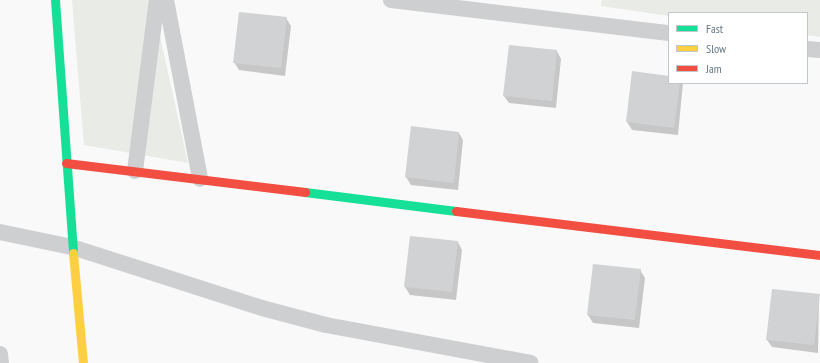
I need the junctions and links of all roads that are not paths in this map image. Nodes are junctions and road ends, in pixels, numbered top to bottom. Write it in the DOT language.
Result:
graph roads {
  1 [pos="55,0"];
  2 [pos="157,0"];
  3 [pos="166,0"];
  4 [pos="391,0"];
  5 [pos="668,33"];
  6 [pos="808,49"];
  7 [pos="820,50"];
  8 [pos="66,163"];
  9 [pos="135,171"];
  10 [pos="200,179"];
  11 [pos="0,232"];
  12 [pos="72,247"];
  13 [pos="820,255"];
  14 [pos="0,354"];
  15 [pos="1,363"];
  16 [pos="83,363"];
  17 [pos="531,363"];
  1 -- 8 [label="street"];
  2 -- 9 [label="street"];
  3 -- 10 [label="street"];
  4 -- 5 [label="street"];
  6 -- 7 [label="street"];
  8 -- 9 [label="street"];
  8 -- 12 [label="street"];
  9 -- 10 [label="street"];
  10 -- 13 [label="street"];
  11 -- 12 [label="street"];
  12 -- 16 [label="street"];
  12 -- 17 [label="street"];
  14 -- 15 [label="street"];
}
